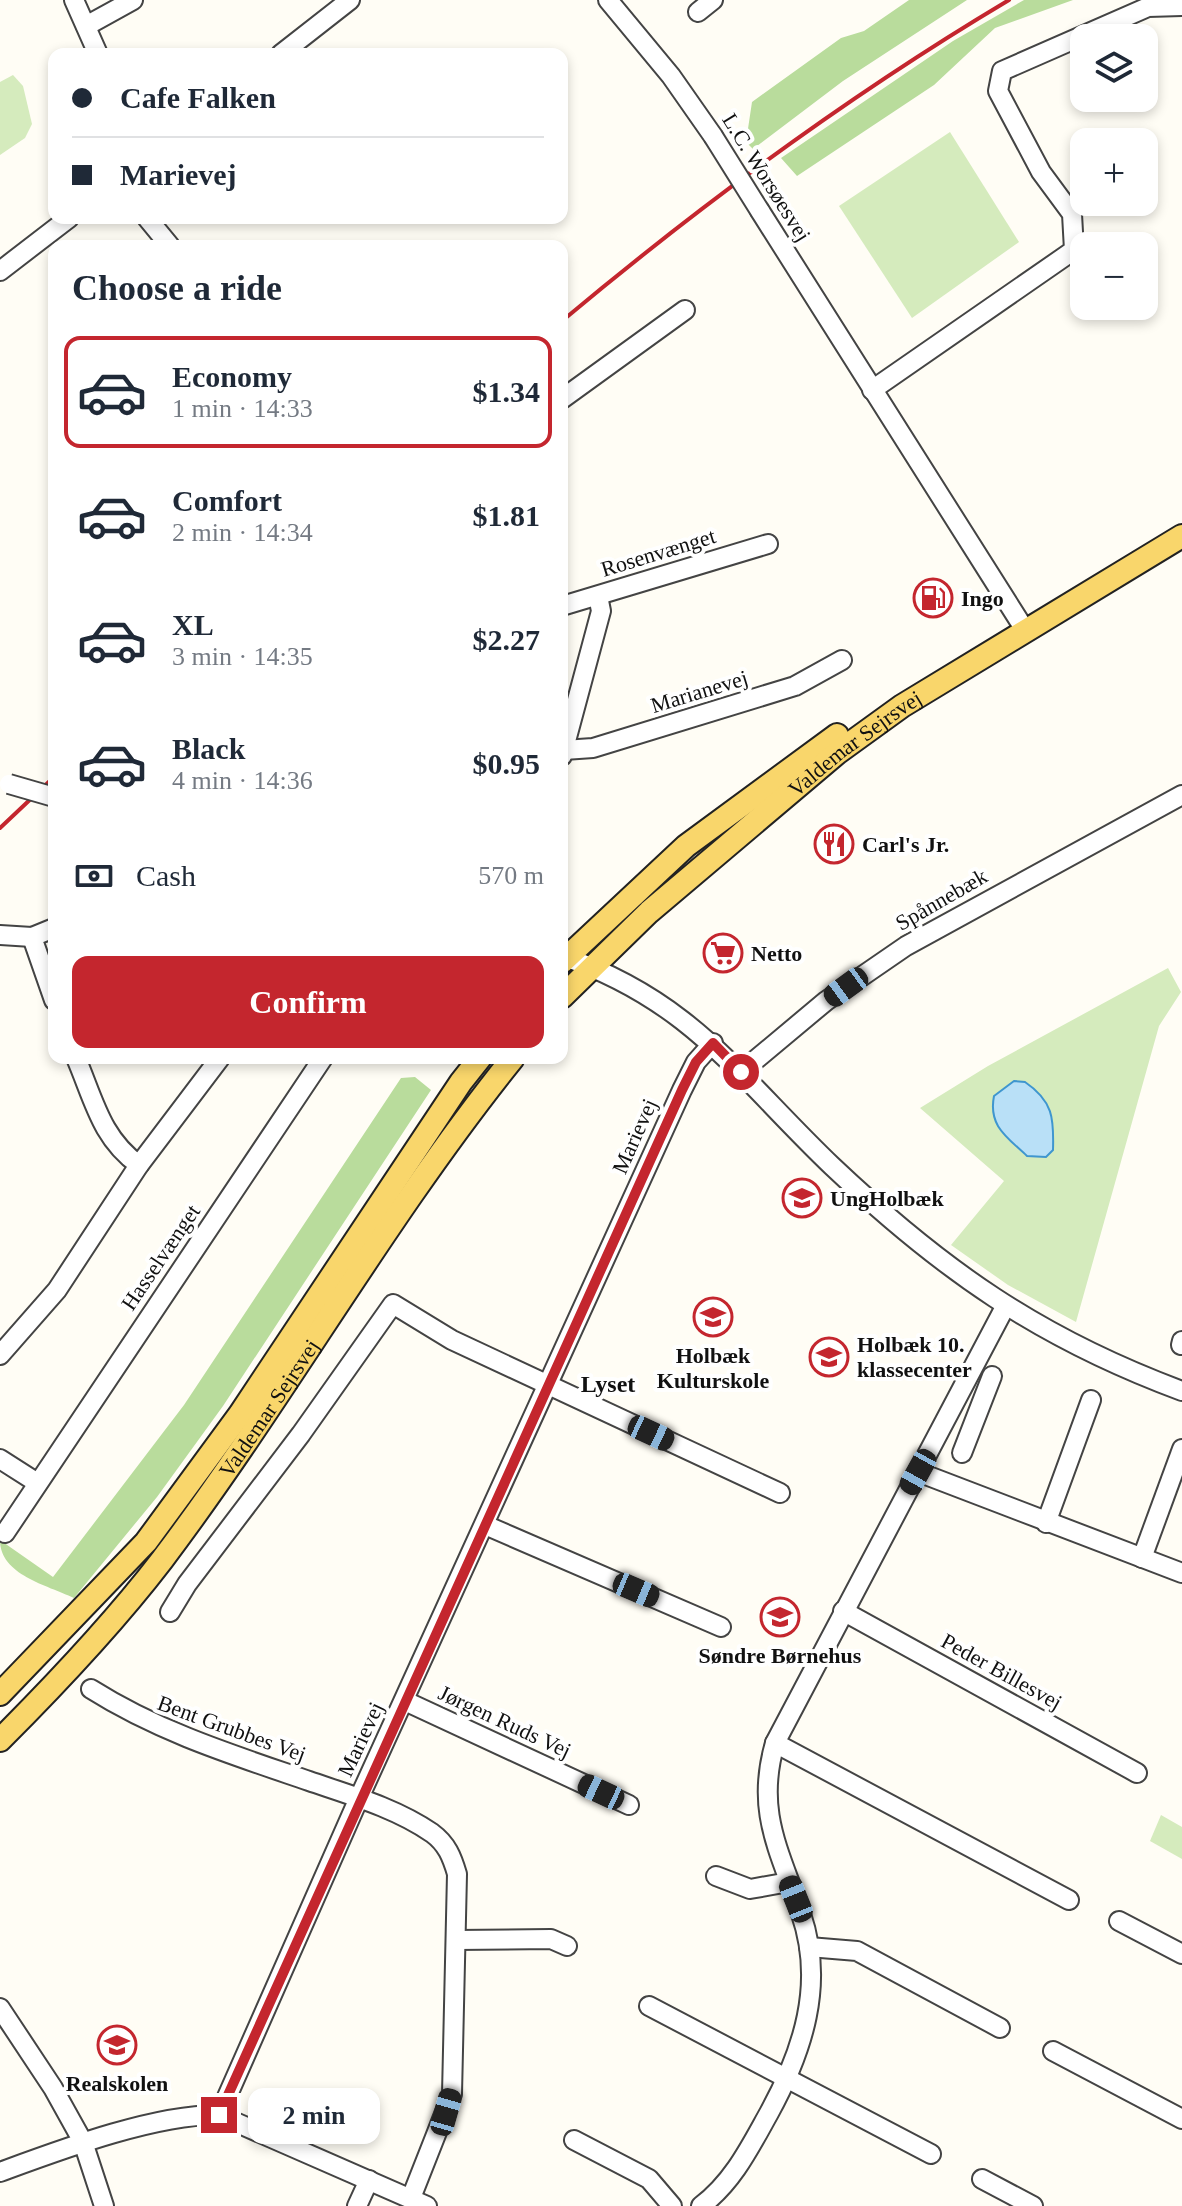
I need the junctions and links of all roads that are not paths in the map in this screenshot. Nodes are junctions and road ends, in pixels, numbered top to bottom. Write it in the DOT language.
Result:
graph roads {
  1 [pos="74,0"];
  2 [pos="133,0"];
  3 [pos="350,0"];
  4 [pos="608,0"];
  5 [pos="1182,6"];
  6 [pos="86,26"];
  7 [pos="95,48"];
  8 [pos="289,48"];
  9 [pos="61,224"];
  10 [pos="152,224"];
  11 [pos="165,240"];
  12 [pos="0,271"];
  13 [pos="685,310"];
  14 [pos="872,390"];
  15 [pos="568,395"];
  16 [pos="1182,523"];
  17 [pos="1182,536"];
  18 [pos="768,544"];
  19 [pos="598,596"];
  20 [pos="568,604"];
  21 [pos="1021,624"];
  22 [pos="842,660"];
  23 [pos="568,734"];
  24 [pos="568,752"];
  25 [pos="9,784"];
  26 [pos="48,795"];
  27 [pos="1182,795"];
  28 [pos="48,930"];
  29 [pos="0,935"];
  30 [pos="32,937"];
  31 [pos="568,954"];
  32 [pos="568,960"];
  33 [pos="591,967"];
  34 [pos="48,983"];
  35 [pos="568,991"];
  36 [pos="713,1043"];
  37 [pos="79,1064"];
  38 [pos="215,1064"];
  39 [pos="319,1064"];
  40 [pos="475,1064"];
  41 [pos="509,1064"];
  42 [pos="741,1072"];
  43 [pos="139,1165"];
  44 [pos="1005,1307"];
  45 [pos="2,1348"];
  46 [pos="992,1376"];
  47 [pos="548,1385"];
  48 [pos="961,1389"];
  49 [pos="1182,1391"];
  50 [pos="984,1398"];
  51 [pos="1091,1400"];
  52 [pos="1182,1449"];
  53 [pos="962,1453"];
  54 [pos="0,1459"];
  55 [pos="918,1472"];
  56 [pos="36,1482"];
  57 [pos="780,1493"];
  58 [pos="1046,1523"];
  59 [pos="485,1525"];
  60 [pos="5,1533"];
  61 [pos="1142,1558"];
  62 [pos="1182,1573"];
  63 [pos="843,1611"];
  64 [pos="170,1612"];
  65 [pos="721,1627"];
  66 [pos="91,1689"];
  67 [pos="0,1694"];
  68 [pos="405,1701"];
  69 [pos="0,1740"];
  70 [pos="775,1743"];
  71 [pos="1137,1773"];
  72 [pos="359,1798"];
  73 [pos="629,1805"];
  74 [pos="716,1876"];
  75 [pos="789,1882"];
  76 [pos="1069,1900"];
  77 [pos="1119,1921"];
  78 [pos="456,1940"];
  79 [pos="567,1946"];
  80 [pos="809,1947"];
  81 [pos="1182,1954"];
  82 [pos="649,2006"];
  83 [pos="0,2008"];
  84 [pos="1000,2028"];
  85 [pos="1053,2051"];
  86 [pos="788,2079"];
  87 [pos="219,2115"];
  88 [pos="1182,2119"];
  89 [pos="574,2140"];
  90 [pos="83,2142"];
  91 [pos="931,2154"];
  92 [pos="0,2172"];
  93 [pos="982,2179"];
  94 [pos="369,2180"];
  95 [pos="419,2202"];
  96 [pos="711,2203"];
  97 [pos="104,2206"];
  98 [pos="357,2206"];
  99 [pos="672,2206"];
  100 [pos="1033,2206"];
  1 -- 6 [label="street"];
  2 -- 6 [label="street"];
  3 -- 8 [label="street"];
  4 -- 14 [label="street, L.C. Worsøesvej, bridge"];
  5 -- 14 [label="street"];
  6 -- 7 [label="street"];
  9 -- 12 [label="street"];
  10 -- 11 [label="street"];
  13 -- 15 [label="street"];
  14 -- 21 [label="street, L.C. Worsøesvej"];
  16 -- 21 [label="main road, Valdemar Sejrsvej"];
  17 -- 21 [label="main road, Valdemar Sejrsvej"];
  18 -- 19 [label="street, Rosenvænget"];
  19 -- 20 [label="street, Rosenvænget"];
  19 -- 23 [label="street"];
  21 -- 31 [label="main road, Valdemar Sejrsvej"];
  21 -- 33 [label="main road, Valdemar Sejrsvej"];
  22 -- 24 [label="street, Marianevej"];
  25 -- 26 [label="street, bridge"];
  27 -- 42 [label="street, Spånnebæk"];
  28 -- 30 [label="street"];
  29 -- 30 [label="street"];
  30 -- 34 [label="street"];
  32 -- 33 [label="street"];
  33 -- 35 [label="main road, Valdemar Sejrsvej"];
  33 -- 36 [label="street"];
  36 -- 42 [label="street"];
  36 -- 47 [label="street, Marievej"];
  37 -- 43 [label="street"];
  38 -- 43 [label="street"];
  39 -- 56 [label="street, Hasselvænget"];
  40 -- 67 [label="main road, Valdemar Sejrsvej"];
  41 -- 69 [label="main road, Valdemar Sejrsvej"];
  42 -- 44 [label="street"];
  43 -- 45 [label="street"];
  44 -- 48 [label="street"];
  44 -- 49 [label="street"];
  46 -- 50 [label="street"];
  47 -- 57 [label="street"];
  47 -- 59 [label="street, Marievej"];
  47 -- 64 [label="street"];
  48 -- 50 [label="street"];
  48 -- 55 [label="street"];
  50 -- 53 [label="street"];
  51 -- 58 [label="street"];
  52 -- 61 [label="street"];
  54 -- 56 [label="street"];
  55 -- 58 [label="street"];
  55 -- 63 [label="street"];
  56 -- 60 [label="street, Hasselvænget"];
  58 -- 61 [label="street"];
  59 -- 65 [label="street"];
  59 -- 68 [label="street, Marievej"];
  61 -- 62 [label="street"];
  63 -- 70 [label="street"];
  63 -- 71 [label="street, Peder Billesvej"];
  66 -- 72 [label="street, Bent Grubbes Vej"];
  68 -- 72 [label="street, Marievej"];
  68 -- 73 [label="street, Jørgen Ruds Vej"];
  70 -- 75 [label="street"];
  70 -- 76 [label="street"];
  72 -- 78 [label="street, Bent Grubbes Vej"];
  72 -- 87 [label="street, Marievej"];
  74 -- 75 [label="street"];
  75 -- 80 [label="street"];
  77 -- 81 [label="street"];
  78 -- 79 [label="street"];
  78 -- 95 [label="street, Bent Grubbes Vej"];
  80 -- 84 [label="street"];
  80 -- 86 [label="street"];
  82 -- 86 [label="street"];
  83 -- 90 [label="street"];
  85 -- 88 [label="street"];
  86 -- 91 [label="street"];
  86 -- 96 [label="street"];
  87 -- 90 [label="street"];
  87 -- 94 [label="street"];
  89 -- 99 [label="street"];
  90 -- 92 [label="street"];
  90 -- 97 [label="street"];
  93 -- 100 [label="street"];
  94 -- 95 [label="street"];
  94 -- 98 [label="street"];
}
